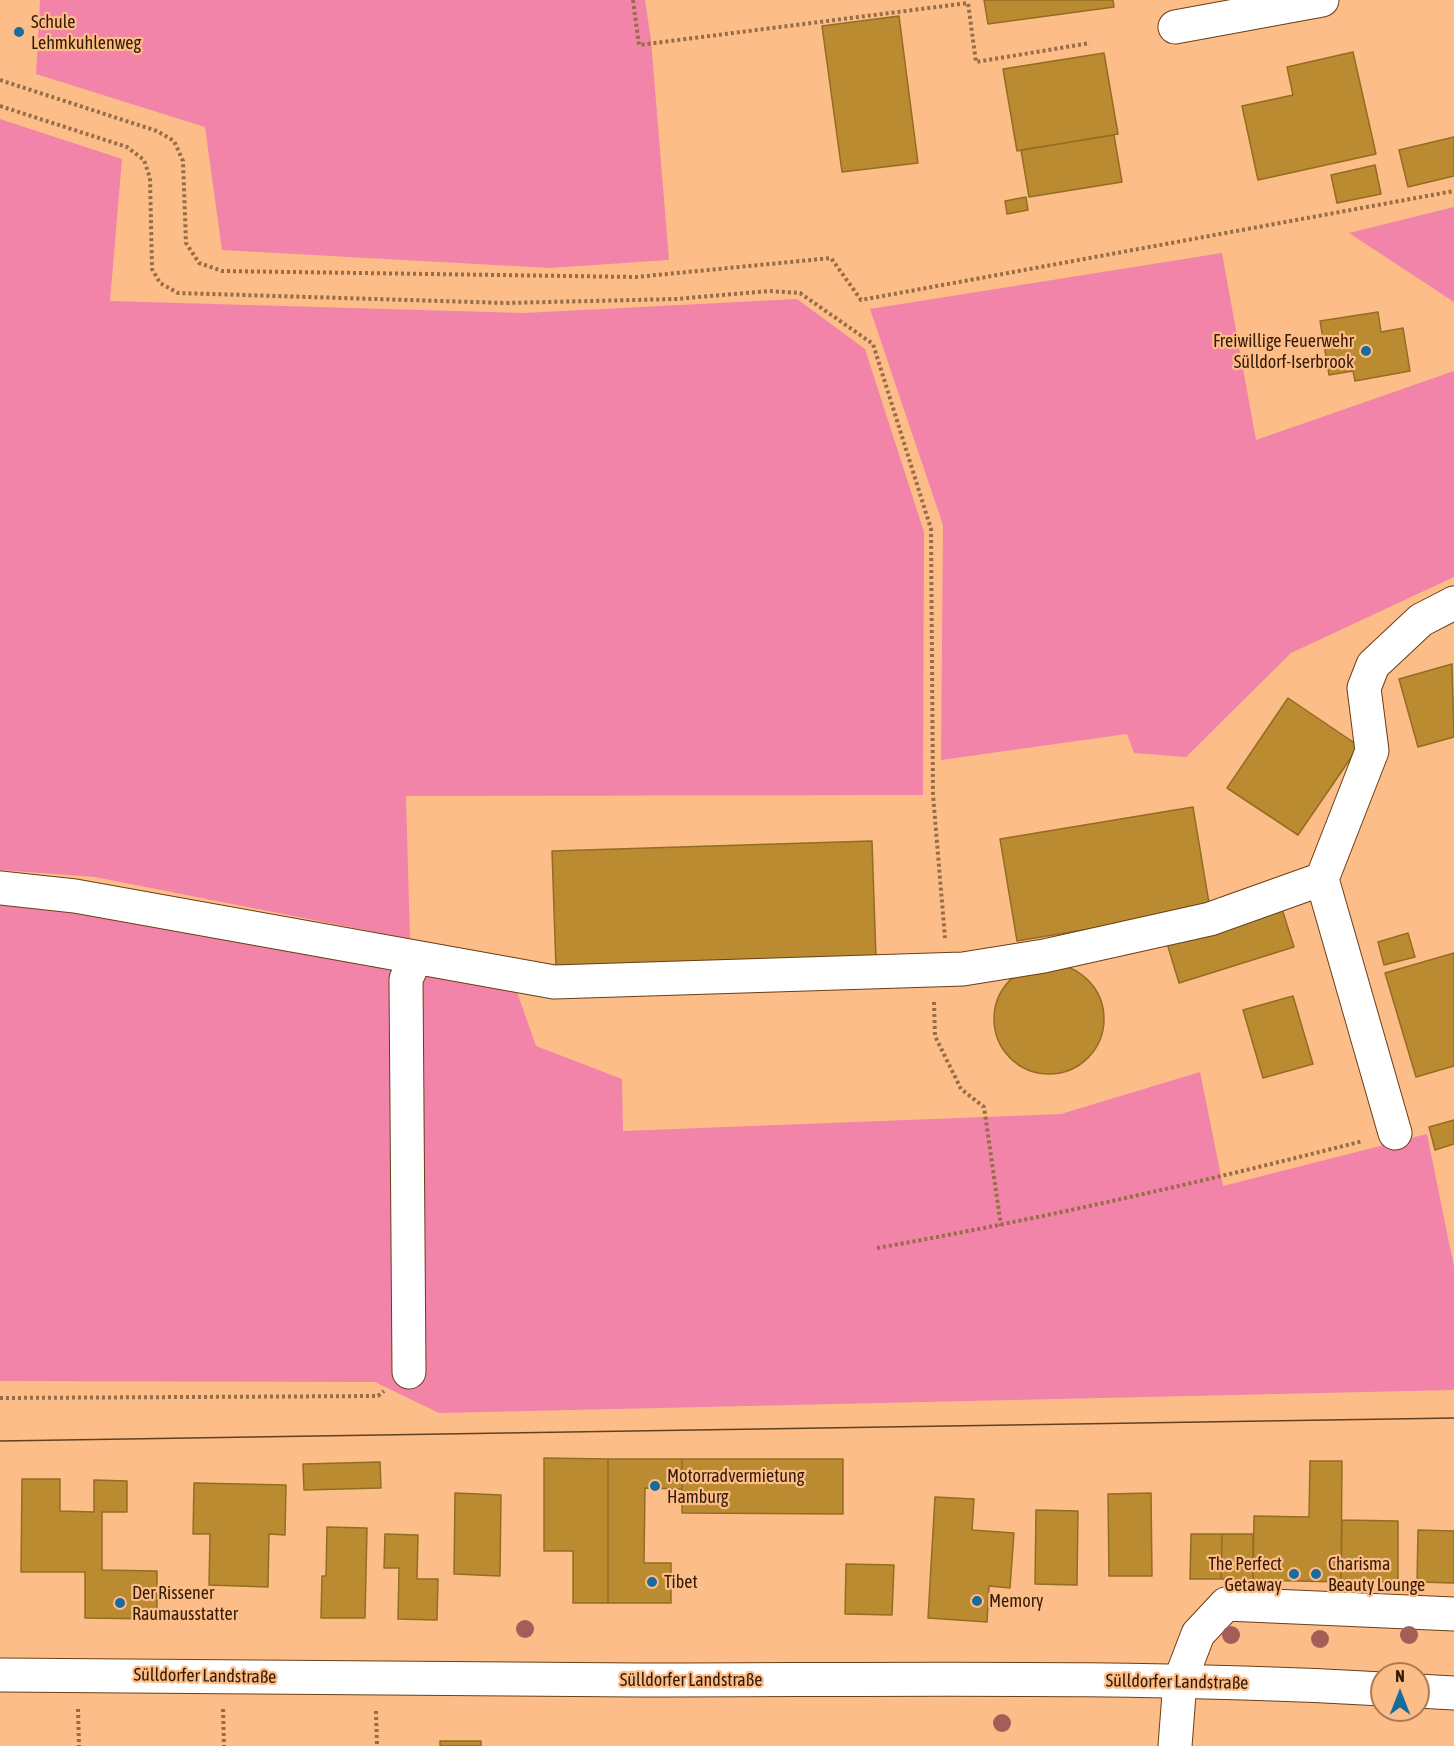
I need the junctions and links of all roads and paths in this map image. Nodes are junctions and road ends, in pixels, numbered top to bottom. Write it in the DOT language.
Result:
graph roads {
  1 [pos="633,0"];
  2 [pos="1322,0"];
  3 [pos="1175,27"];
  4 [pos="1090,43"];
  5 [pos="0,80"];
  6 [pos="0,106"];
  7 [pos="1454,191"];
  8 [pos="1454,603"];
  9 [pos="1322,879"];
  10 [pos="0,888"];
  11 [pos="416,958"];
  12 [pos="940,970"];
  13 [pos="1395,1133"];
  14 [pos="1001,1226"];
  15 [pos="878,1248"];
  16 [pos="409,1372"];
  17 [pos="0,1398"];
  18 [pos="1454,1614"];
  19 [pos="0,1675"];
  20 [pos="1179,1681"];
  21 [pos="1370,1689"];
  22 [pos="1430,1692"];
  23 [pos="1454,1693"];
  24 [pos="1175,1746"];
  1 -- 4 [label="path"];
  2 -- 3 [label="main road"];
  5 -- 7 [label="path"];
  6 -- 12 [label="path"];
  8 -- 9 [label="main road"];
  9 -- 12 [label="main road"];
  9 -- 13 [label="main road"];
  10 -- 11 [label="main road"];
  11 -- 12 [label="main road"];
  11 -- 16 [label="main road"];
  12 -- 14 [label="path"];
  13 -- 14 [label="path"];
  14 -- 15 [label="path"];
  16 -- 17 [label="path"];
  18 -- 20 [label="main road"];
  19 -- 20 [label="main road, Sülldorfer Landstraße"];
  20 -- 21 [label="main road, Sülldorfer Landstraße"];
  20 -- 24 [label="main road"];
  22 -- 23 [label="main road"];
}
